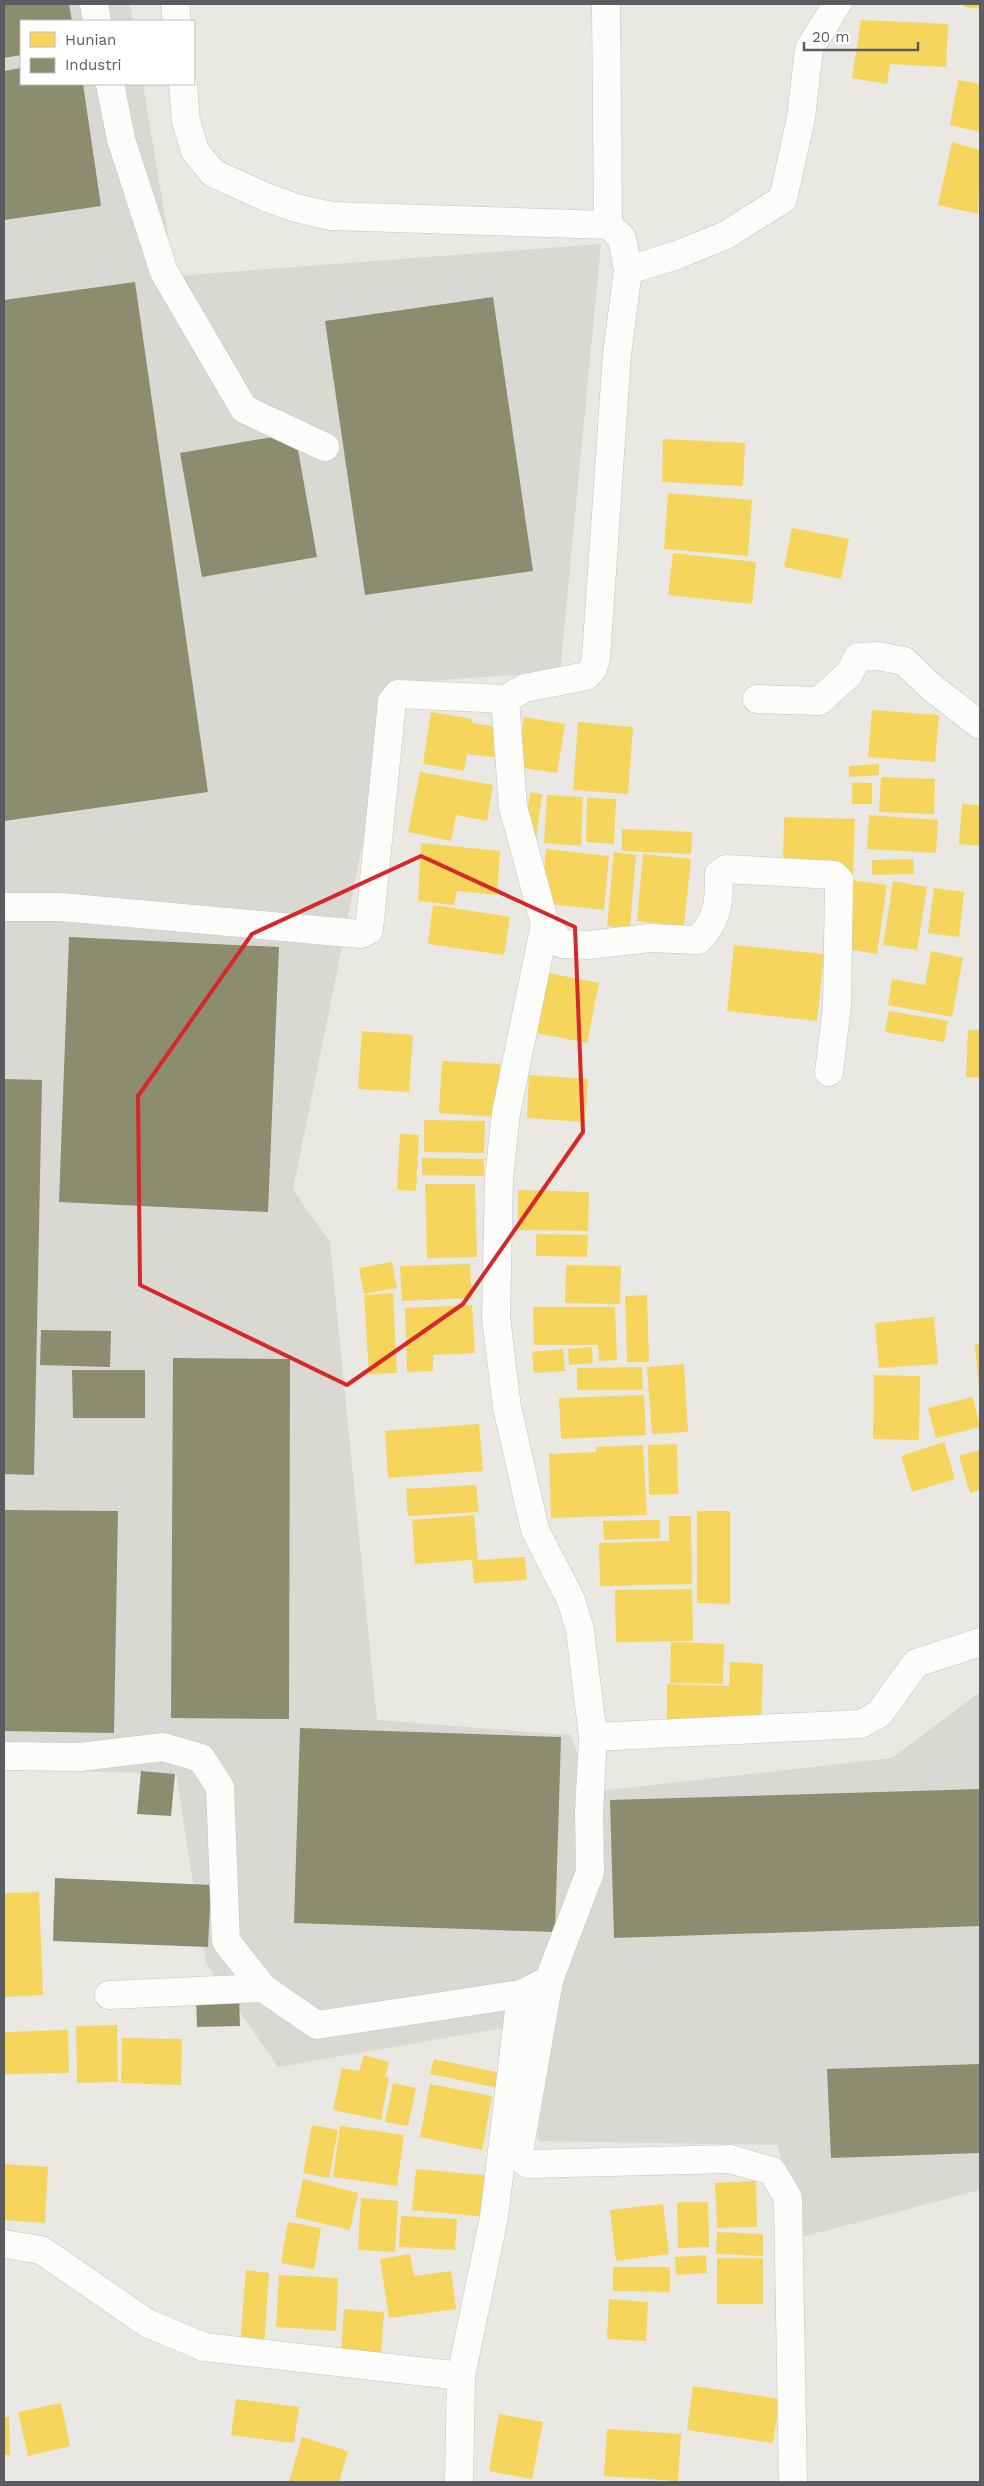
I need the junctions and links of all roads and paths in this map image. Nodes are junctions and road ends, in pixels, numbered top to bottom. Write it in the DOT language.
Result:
graph roads {
  1 [pos="94,4"];
  2 [pos="175,4"];
  3 [pos="606,4"];
  4 [pos="837,4"];
  5 [pos="98,20"];
  6 [pos="177,20"];
  7 [pos="110,85"];
  8 [pos="183,85"];
  9 [pos="608,225"];
  10 [pos="628,270"];
  11 [pos="325,447"];
  12 [pos="505,699"];
  13 [pos="757,699"];
  14 [pos="980,725"];
  15 [pos="4,907"];
  16 [pos="545,924"];
  17 [pos="829,1072"];
  18 [pos="980,1642"];
  19 [pos="593,1737"];
  20 [pos="4,1756"];
  21 [pos="549,1980"];
  22 [pos="263,1988"];
  23 [pos="521,1994"];
  24 [pos="109,1995"];
  25 [pos="4,2244"];
  26 [pos="461,2376"];
  27 [pos="459,2482"];
  28 [pos="793,2482"];
  1 -- 5 [label="street"];
  2 -- 6 [label="street"];
  3 -- 9 [label="street"];
  4 -- 10 [label="street"];
  7 -- 11 [label="street"];
  8 -- 9 [label="street"];
  9 -- 10 [label="street"];
  10 -- 12 [label="street"];
  12 -- 15 [label="street"];
  12 -- 16 [label="street"];
  13 -- 14 [label="street"];
  16 -- 17 [label="street"];
  16 -- 19 [label="street"];
  18 -- 19 [label="street"];
  19 -- 21 [label="street"];
  20 -- 22 [label="street"];
  21 -- 23 [label="street"];
  21 -- 28 [label="street"];
  22 -- 23 [label="street"];
  22 -- 24 [label="street"];
  23 -- 26 [label="street"];
  25 -- 26 [label="street"];
  26 -- 27 [label="street"];
}
